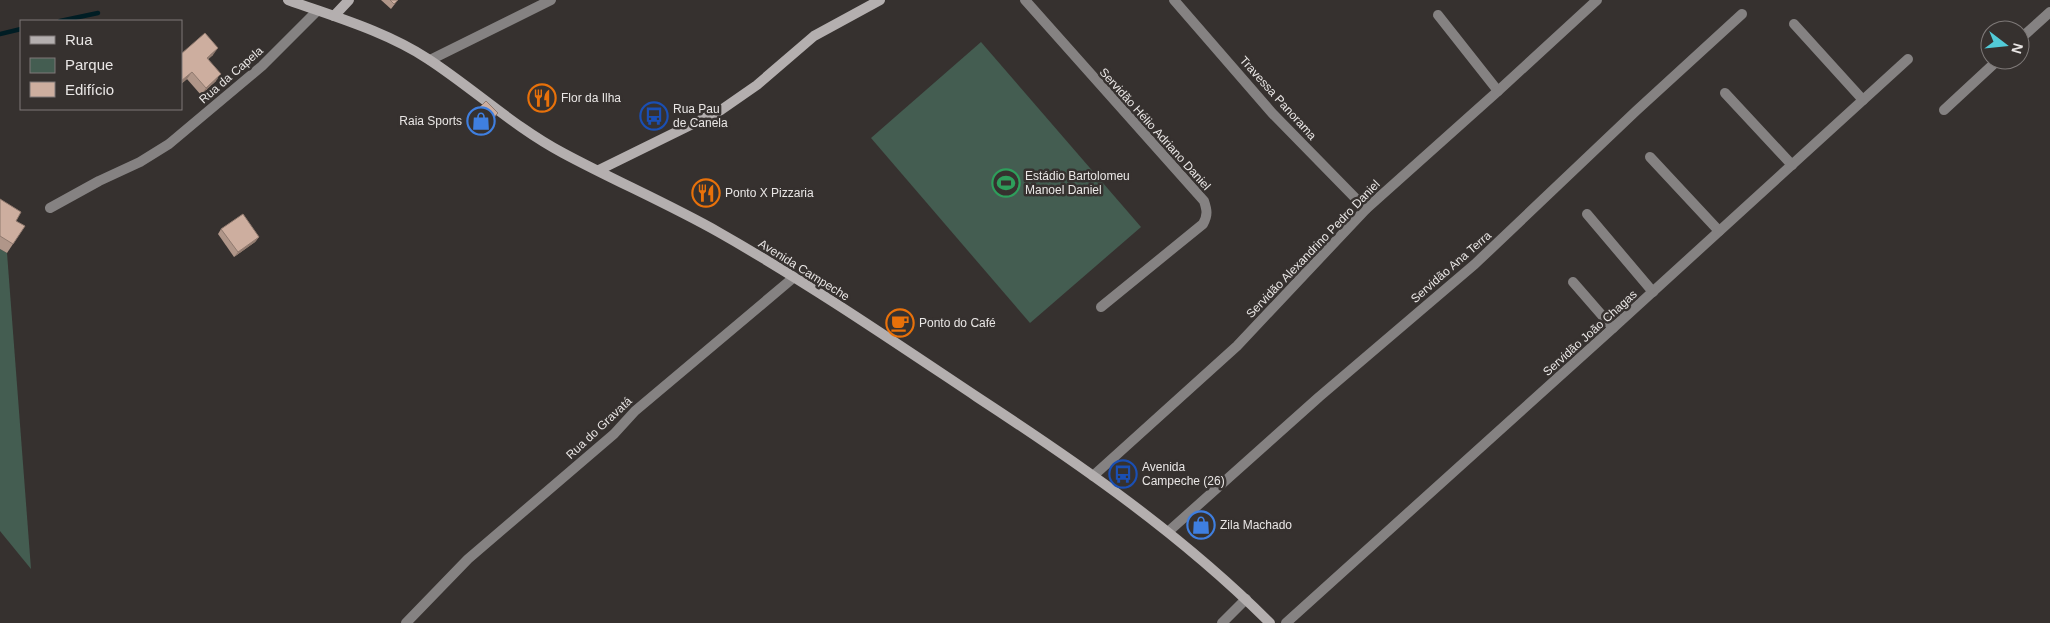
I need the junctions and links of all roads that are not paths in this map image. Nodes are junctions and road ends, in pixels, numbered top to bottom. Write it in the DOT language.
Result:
graph roads {
  1 [pos="288,0"];
  2 [pos="349,0"];
  3 [pos="551,0"];
  4 [pos="880,0"];
  5 [pos="1025,0"];
  6 [pos="1174,0"];
  7 [pos="1597,0"];
  8 [pos="317,11"];
  9 [pos="2050,12"];
  10 [pos="1742,14"];
  11 [pos="1438,15"];
  12 [pos="334,16"];
  13 [pos="1794,24"];
  14 [pos="2030,31"];
  15 [pos="1908,58"];
  16 [pos="430,60"];
  17 [pos="1987,70"];
  18 [pos="1498,92"];
  19 [pos="1725,93"];
  20 [pos="1863,100"];
  21 [pos="1944,110"];
  22 [pos="1650,157"];
  23 [pos="1792,165"];
  24 [pos="599,170"];
  25 [pos="50,208"];
  26 [pos="1366,209"];
  27 [pos="1587,214"];
  28 [pos="1719,231"];
  29 [pos="793,278"];
  30 [pos="1573,282"];
  31 [pos="1653,292"];
  32 [pos="1101,307"];
  33 [pos="1613,328"];
  34 [pos="1093,476"];
  35 [pos="1169,531"];
  36 [pos="1246,599"];
  37 [pos="406,623"];
  38 [pos="1222,623"];
  39 [pos="1270,623"];
  40 [pos="1286,623"];
  1 -- 8 [label="main road, Avenida Campeche"];
  2 -- 12 [label="main road"];
  3 -- 16 [label="street"];
  4 -- 24 [label="main road"];
  5 -- 32 [label="street, Servidão Hélio Adriano Daniel"];
  6 -- 26 [label="street, Travessa Panorama"];
  7 -- 18 [label="street, Servidão Alexandrino Pedro Daniel"];
  8 -- 12 [label="main road, Avenida Campeche"];
  8 -- 25 [label="street, Rua da Capela"];
  9 -- 14 [label="street"];
  10 -- 35 [label="street, Servidão Ana Terra"];
  11 -- 18 [label="street"];
  12 -- 16 [label="main road, Avenida Campeche"];
  13 -- 20 [label="street"];
  15 -- 20 [label="street, Servidão João Chagas"];
  16 -- 24 [label="main road, Avenida Campeche"];
  17 -- 21 [label="street"];
  18 -- 26 [label="street, Servidão Alexandrino Pedro Daniel"];
  19 -- 23 [label="street"];
  20 -- 23 [label="street, Servidão João Chagas"];
  22 -- 28 [label="street"];
  23 -- 28 [label="street, Servidão João Chagas"];
  24 -- 29 [label="main road, Avenida Campeche"];
  26 -- 34 [label="street, Servidão Alexandrino Pedro Daniel"];
  27 -- 31 [label="street"];
  28 -- 31 [label="street, Servidão João Chagas"];
  29 -- 34 [label="main road, Avenida Campeche"];
  29 -- 37 [label="street, Rua do Gravatá"];
  30 -- 33 [label="street"];
  31 -- 33 [label="street, Servidão João Chagas"];
  33 -- 40 [label="street, Servidão João Chagas"];
  34 -- 35 [label="main road, Avenida Campeche"];
  35 -- 36 [label="main road, Avenida Campeche"];
  36 -- 38 [label="street"];
  36 -- 39 [label="main road, Avenida Campeche"];
}
